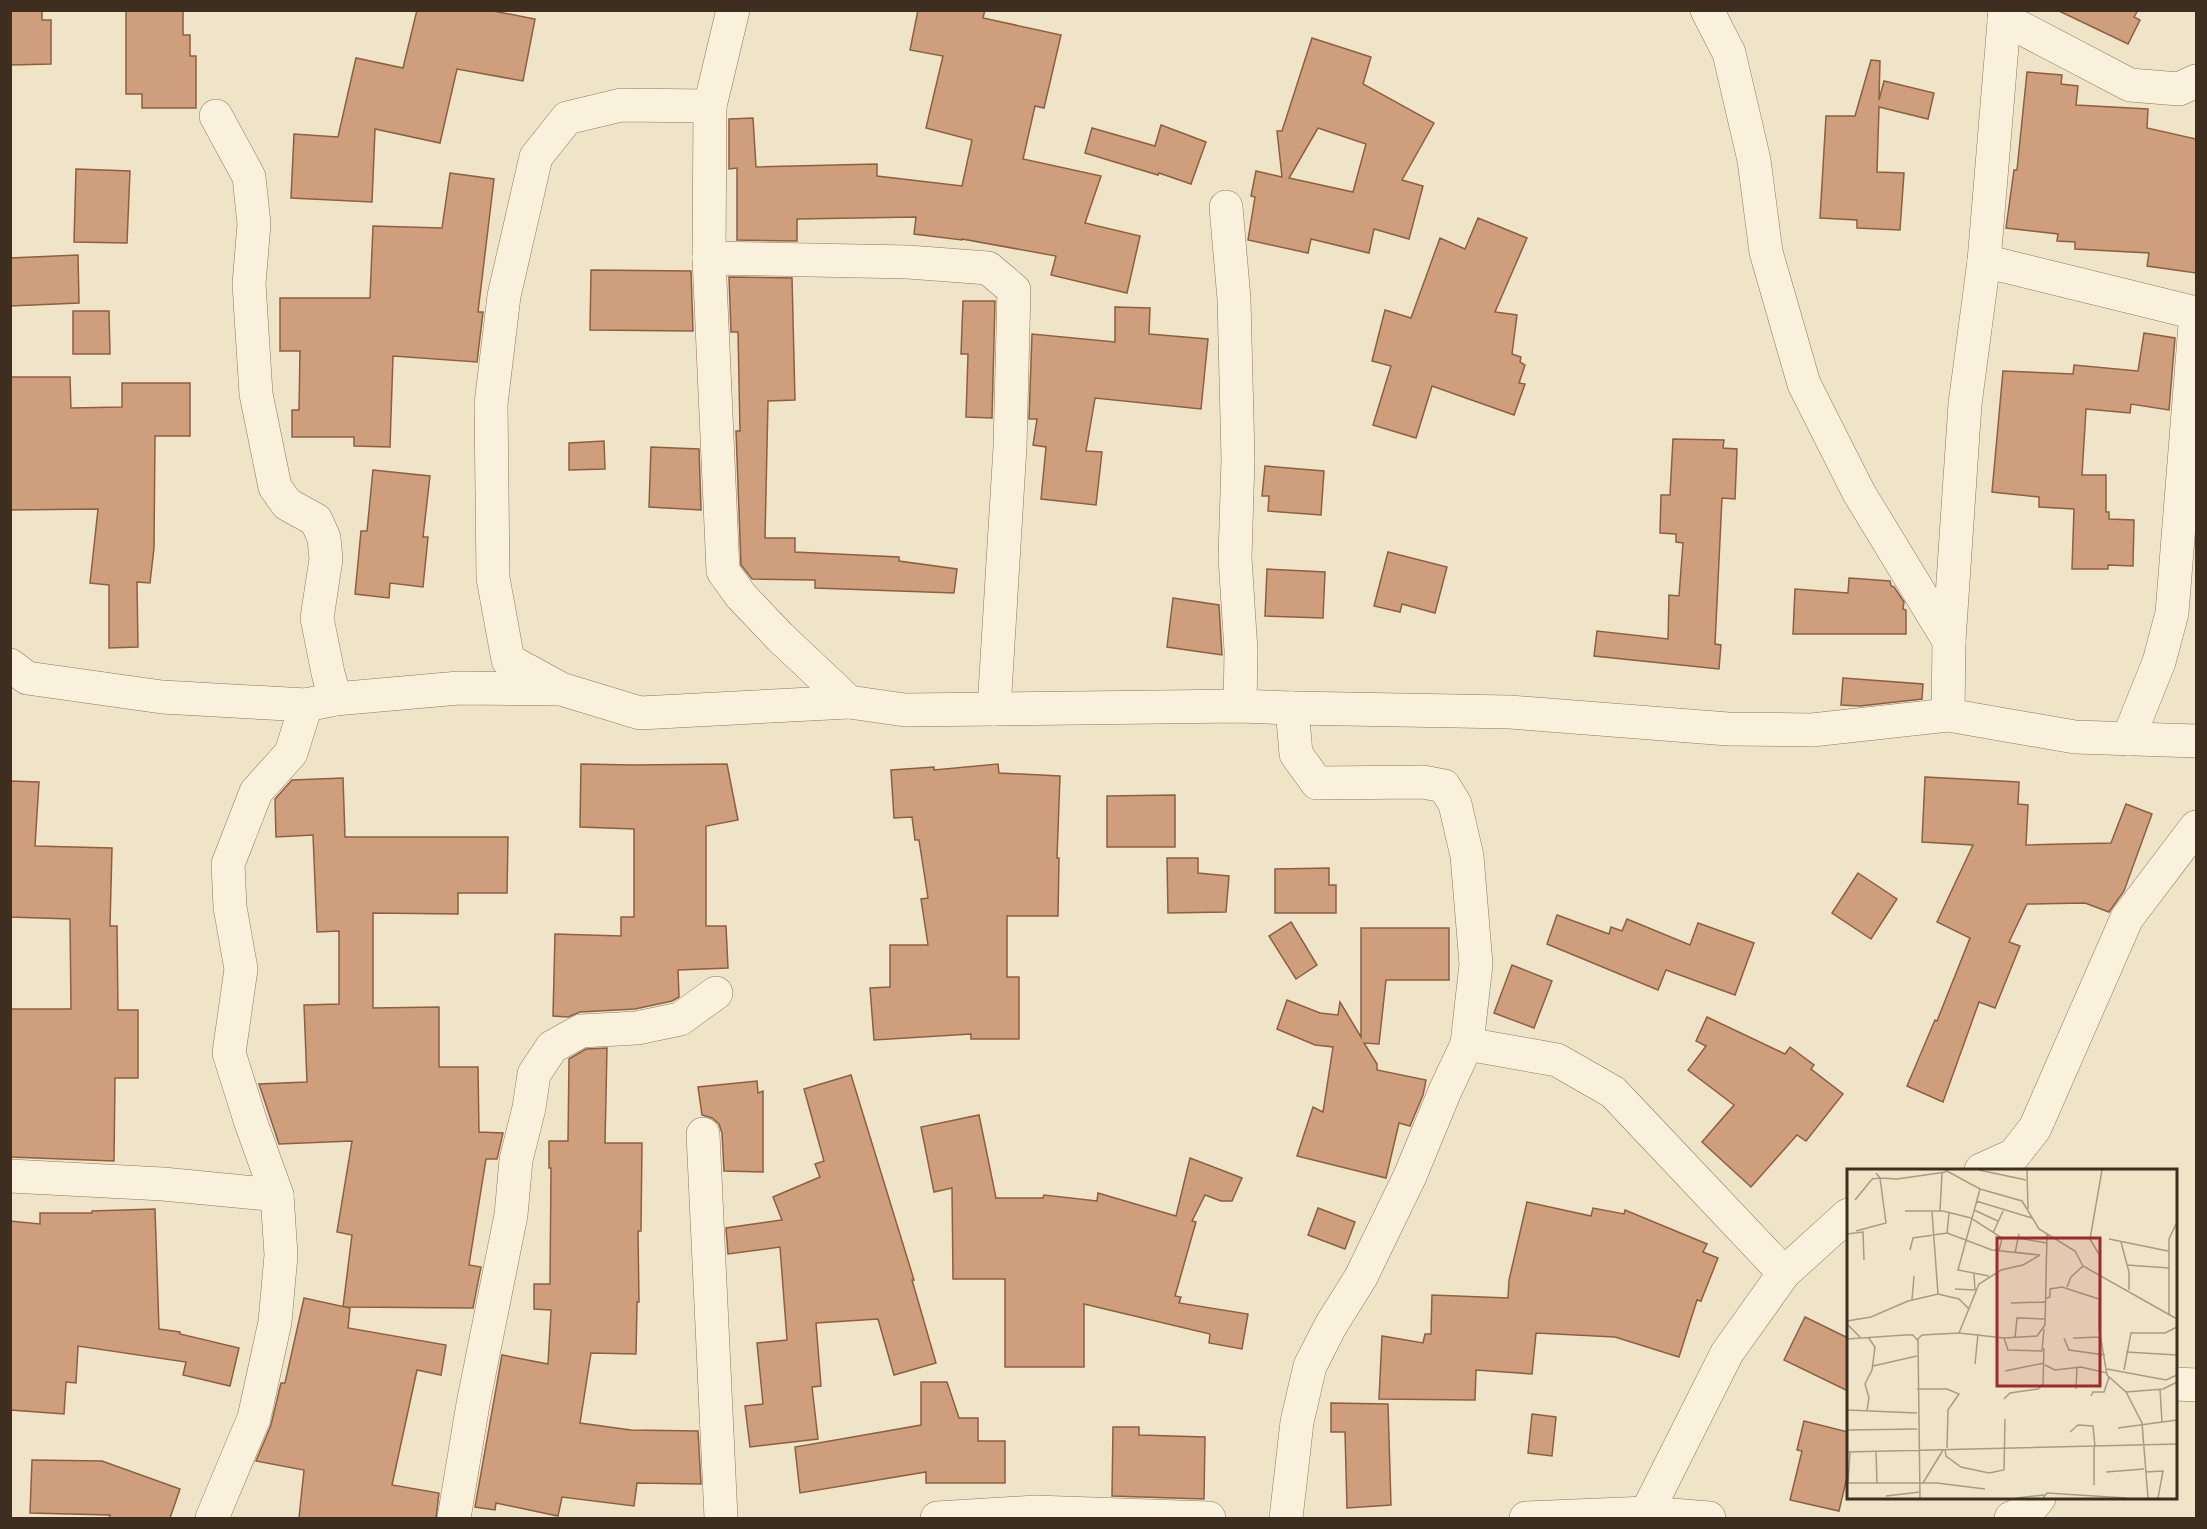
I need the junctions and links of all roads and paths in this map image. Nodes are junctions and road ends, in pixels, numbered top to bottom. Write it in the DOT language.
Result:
graph roads {
  1 [pos="733,10"];
  2 [pos="1707,10"];
  3 [pos="2004,15"];
  4 [pos="2196,81"];
  5 [pos="710,106"];
  6 [pos="216,116"];
  7 [pos="1226,207"];
  8 [pos="709,258"];
  9 [pos="1984,261"];
  10 [pos="2184,615"];
  11 [pos="1949,641"];
  12 [pos="10,665"];
  13 [pos="561,689"];
  14 [pos="320,702"];
  15 [pos="849,702"];
  16 [pos="1240,706"];
  17 [pos="1292,708"];
  18 [pos="994,709"];
  19 [pos="1948,716"];
  20 [pos="2128,739"];
  21 [pos="2196,741"];
  22 [pos="2196,827"];
  23 [pos="716,993"];
  24 [pos="1467,1044"];
  25 [pos="703,1134"];
  26 [pos="1983,1169"];
  27 [pos="10,1176"];
  28 [pos="277,1195"];
  29 [pos="1847,1216"];
  30 [pos="1784,1273"];
  31 [pos="2177,1384"];
  32 [pos="2196,1385"];
  33 [pos="2037,1499"];
  34 [pos="1646,1516"];
  35 [pos="212,1518"];
  36 [pos="454,1518"];
  37 [pos="722,1518"];
  38 [pos="937,1518"];
  39 [pos="1209,1518"];
  40 [pos="1286,1518"];
  41 [pos="1526,1518"];
  42 [pos="1709,1518"];
  43 [pos="2012,1518"];
  1 -- 5 [label="street"];
  2 -- 11 [label="street"];
  3 -- 4 [label="street"];
  3 -- 9 [label="street"];
  5 -- 8 [label="street"];
  5 -- 13 [label="street"];
  6 -- 14 [label="street"];
  7 -- 16 [label="street"];
  8 -- 15 [label="street"];
  8 -- 18 [label="street"];
  9 -- 10 [label="street"];
  9 -- 11 [label="street"];
  10 -- 20 [label="street"];
  11 -- 19 [label="street"];
  12 -- 14 [label="street"];
  13 -- 14 [label="street"];
  13 -- 15 [label="street"];
  14 -- 28 [label="street"];
  15 -- 18 [label="street"];
  16 -- 17 [label="street"];
  16 -- 18 [label="street"];
  17 -- 19 [label="street"];
  17 -- 24 [label="street"];
  19 -- 20 [label="street"];
  20 -- 21 [label="street"];
  22 -- 26 [label="street"];
  23 -- 36 [label="street"];
  24 -- 30 [label="street"];
  24 -- 40 [label="street"];
  25 -- 37 [label="street"];
  27 -- 28 [label="street"];
  28 -- 35 [label="street"];
  29 -- 30 [label="street"];
  30 -- 34 [label="street"];
  31 -- 32 [label="street"];
  33 -- 43 [label="street"];
  34 -- 41 [label="street"];
  34 -- 42 [label="street"];
  38 -- 39 [label="street"];
}
